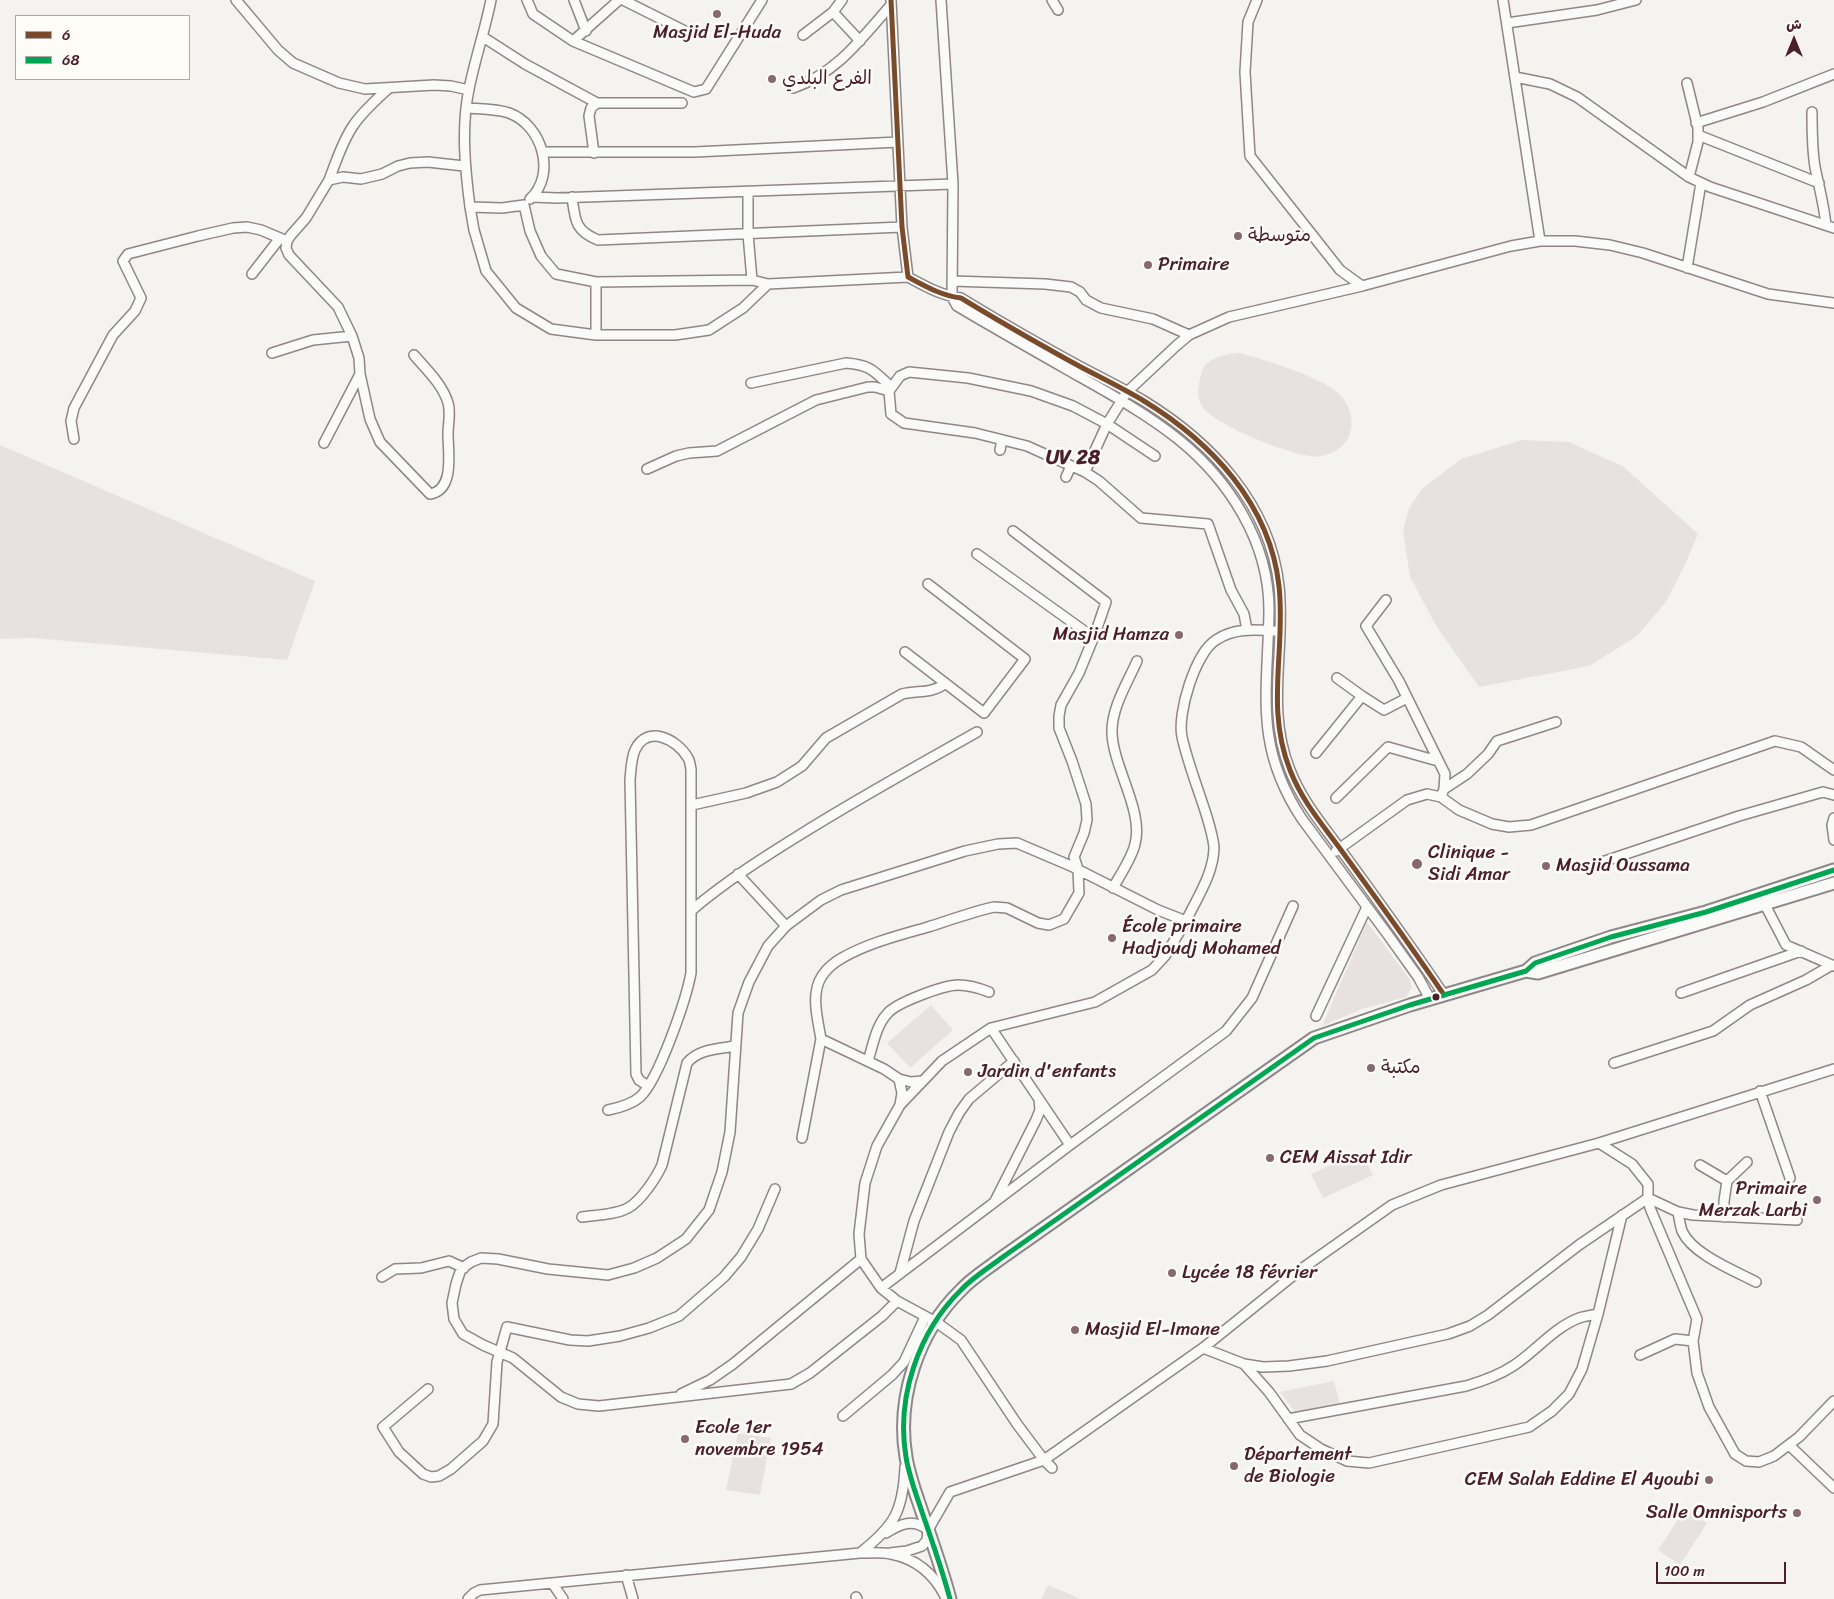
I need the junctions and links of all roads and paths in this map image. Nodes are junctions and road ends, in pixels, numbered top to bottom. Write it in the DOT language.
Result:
graph roads {
  1 [pos="236,0"];
  2 [pos="492,0"];
  3 [pos="526,0"];
  4 [pos="574,0"];
  5 [pos="621,0"];
  6 [pos="762,0"];
  7 [pos="842,0"];
  8 [pos="941,0"];
  9 [pos="1052,0"];
  10 [pos="1258,0"];
  11 [pos="1503,0"];
  12 [pos="1636,0"];
  13 [pos="892,3"];
  14 [pos="1058,10"];
  15 [pos="833,12"];
  16 [pos="1507,23"];
  17 [pos="586,31"];
  18 [pos="689,33"];
  19 [pos="803,35"];
  20 [pos="483,38"];
  21 [pos="573,40"];
  22 [pos="860,41"];
  23 [pos="1834,74"];
  24 [pos="1515,77"];
  25 [pos="1687,84"];
  26 [pos="389,88"];
  27 [pos="793,88"];
  28 [pos="469,90"];
  29 [pos="597,103"];
  30 [pos="682,104"];
  31 [pos="467,108"];
  32 [pos="1812,112"];
  33 [pos="1696,123"];
  34 [pos="1698,135"];
  35 [pos="898,142"];
  36 [pos="542,152"];
  37 [pos="594,153"];
  38 [pos="464,166"];
  39 [pos="1689,177"];
  40 [pos="329,180"];
  41 [pos="1701,183"];
  42 [pos="1819,183"];
  43 [pos="954,184"];
  44 [pos="900,186"];
  45 [pos="748,193"];
  46 [pos="533,197"];
  47 [pos="572,198"];
  48 [pos="524,205"];
  49 [pos="470,207"];
  50 [pos="902,227"];
  51 [pos="1830,227"];
  52 [pos="748,234"];
  53 [pos="284,240"];
  54 [pos="1540,241"];
  55 [pos="1687,268"];
  56 [pos="252,274"];
  57 [pos="908,277"];
  58 [pos="752,280"];
  59 [pos="952,281"];
  60 [pos="596,282"];
  61 [pos="768,284"];
  62 [pos="1362,286"];
  63 [pos="952,297"];
  64 [pos="1834,303"];
  65 [pos="596,335"];
  66 [pos="1189,335"];
  67 [pos="352,336"];
  68 [pos="272,353"];
  69 [pos="414,355"];
  70 [pos="360,374"];
  71 [pos="751,383"];
  72 [pos="890,389"];
  73 [pos="1127,392"];
  74 [pos="1121,400"];
  75 [pos="1107,424"];
  76 [pos="931,427"];
  77 [pos="930,437"];
  78 [pos="74,439"];
  79 [pos="1002,440"];
  80 [pos="324,443"];
  81 [pos="1000,450"];
  82 [pos="1155,456"];
  83 [pos="1071,466"];
  84 [pos="647,469"];
  85 [pos="1085,472"];
  86 [pos="1066,477"];
  87 [pos="1013,531"];
  88 [pos="977,554"];
  89 [pos="928,584"];
  90 [pos="1386,600"];
  91 [pos="1247,630"];
  92 [pos="1268,630"];
  93 [pos="1279,631"];
  94 [pos="1094,638"];
  95 [pos="905,652"];
  96 [pos="1137,660"];
  97 [pos="1337,678"];
  98 [pos="945,684"];
  99 [pos="1362,696"];
  100 [pos="1407,698"];
  101 [pos="1556,722"];
  102 [pos="977,732"];
  103 [pos="1316,753"];
  104 [pos="1438,761"];
  105 [pos="1834,770"];
  106 [pos="1443,793"];
  107 [pos="1834,795"];
  108 [pos="1336,798"];
  109 [pos="692,805"];
  110 [pos="1834,818"];
  111 [pos="1834,840"];
  112 [pos="1340,848"];
  113 [pos="1329,856"];
  114 [pos="1602,862"];
  115 [pos="1078,870"];
  116 [pos="1834,870"];
  117 [pos="738,874"];
  118 [pos="1834,883"];
  119 [pos="1113,888"];
  120 [pos="1762,900"];
  121 [pos="1294,906"];
  122 [pos="1367,907"];
  123 [pos="692,910"];
  124 [pos="1186,921"];
  125 [pos="786,926"];
  126 [pos="1801,951"];
  127 [pos="1833,966"];
  128 [pos="989,992"];
  129 [pos="1681,993"];
  130 [pos="1444,995"];
  131 [pos="1430,999"];
  132 [pos="1316,1016"];
  133 [pos="991,1028"];
  134 [pos="821,1039"];
  135 [pos="735,1046"];
  136 [pos="868,1061"];
  137 [pos="1014,1061"];
  138 [pos="1614,1062"];
  139 [pos="1834,1069"];
  140 [pos="899,1080"];
  141 [pos="922,1081"];
  142 [pos="648,1086"];
  143 [pos="1760,1091"];
  144 [pos="1039,1099"];
  145 [pos="900,1105"];
  146 [pos="608,1110"];
  147 [pos="802,1138"];
  148 [pos="1599,1143"];
  149 [pos="1070,1145"];
  150 [pos="1747,1162"];
  151 [pos="1700,1165"];
  152 [pos="1790,1178"];
  153 [pos="1727,1180"];
  154 [pos="774,1189"];
  155 [pos="1648,1198"];
  156 [pos="995,1202"];
  157 [pos="1678,1212"];
  158 [pos="1622,1215"];
  159 [pos="582,1217"];
  160 [pos="1724,1217"];
  161 [pos="1797,1220"];
  162 [pos="862,1259"];
  163 [pos="464,1268"];
  164 [pos="900,1273"];
  165 [pos="382,1277"];
  166 [pos="1756,1282"];
  167 [pos="881,1288"];
  168 [pos="897,1302"];
  169 [pos="1598,1314"];
  170 [pos="925,1317"];
  171 [pos="936,1322"];
  172 [pos="1693,1340"];
  173 [pos="1203,1348"];
  174 [pos="499,1351"];
  175 [pos="1640,1355"];
  176 [pos="1244,1364"];
  177 [pos="428,1388"];
  178 [pos="672,1398"];
  179 [pos="1834,1401"];
  180 [pos="843,1416"];
  181 [pos="1288,1419"];
  182 [pos="1789,1445"];
  183 [pos="906,1459"];
  184 [pos="1044,1460"];
  185 [pos="1052,1468"];
  186 [pos="1834,1488"];
  187 [pos="928,1530"];
  188 [pos="880,1537"];
  189 [pos="860,1553"];
  190 [pos="890,1554"];
  191 [pos="626,1576"];
  192 [pos="553,1584"];
  193 [pos="468,1599"];
  194 [pos="562,1599"];
  195 [pos="633,1599"];
  196 [pos="948,1599"];
  1 -- 26 [label="street"];
  2 -- 20 [label="street"];
  3 -- 21 [label="street"];
  4 -- 17 [label="street"];
  5 -- 17 [label="street"];
  5 -- 18 [label="street"];
  6 -- 21 [label="street"];
  7 -- 15 [label="street"];
  8 -- 43 [label="street"];
  9 -- 14 [label="street"];
  10 -- 62 [label="street"];
  11 -- 16 [label="street"];
  12 -- 16 [label="street"];
  13 -- 22 [label="street"];
  13 -- 35 [label="street"];
  15 -- 19 [label="street"];
  15 -- 22 [label="street"];
  16 -- 24 [label="street"];
  17 -- 21 [label="street"];
  20 -- 28 [label="street"];
  20 -- 29 [label="street"];
  22 -- 27 [label="street"];
  23 -- 33 [label="street"];
  24 -- 39 [label="street"];
  24 -- 54 [label="street"];
  25 -- 33 [label="street"];
  26 -- 28 [label="street"];
  26 -- 40 [label="street"];
  28 -- 31 [label="street"];
  29 -- 30 [label="street"];
  29 -- 37 [label="street"];
  31 -- 36 [label="street"];
  31 -- 38 [label="street"];
  32 -- 42 [label="street"];
  33 -- 34 [label="street"];
  34 -- 39 [label="street"];
  34 -- 42 [label="street"];
  35 -- 37 [label="street"];
  35 -- 44 [label="street"];
  36 -- 37 [label="street"];
  36 -- 46 [label="street"];
  38 -- 40 [label="street"];
  38 -- 49 [label="street"];
  39 -- 41 [label="street"];
  40 -- 53 [label="street"];
  41 -- 51 [label="street"];
  41 -- 55 [label="street"];
  42 -- 51 [label="street"];
  43 -- 44 [label="street"];
  43 -- 59 [label="street"];
  44 -- 45 [label="street"];
  44 -- 50 [label="street"];
  45 -- 47 [label="street"];
  45 -- 52 [label="street"];
  46 -- 47 [label="street"];
  46 -- 48 [label="street"];
  47 -- 52 [label="street"];
  48 -- 49 [label="street"];
  48 -- 60 [label="street"];
  49 -- 65 [label="street"];
  50 -- 52 [label="street"];
  50 -- 57 [label="street"];
  52 -- 58 [label="street"];
  53 -- 56 [label="street"];
  53 -- 67 [label="street"];
  53 -- 78 [label="street"];
  54 -- 55 [label="street"];
  54 -- 62 [label="street"];
  55 -- 64 [label="street"];
  57 -- 61 [label="street"];
  57 -- 63 [label="street"];
  58 -- 60 [label="street"];
  58 -- 61 [label="street"];
  59 -- 63 [label="street"];
  59 -- 66 [label="street"];
  60 -- 65 [label="street"];
  61 -- 65 [label="street"];
  62 -- 66 [label="street"];
  63 -- 73 [label="street"];
  63 -- 74 [label="street"];
  66 -- 73 [label="street"];
  67 -- 68 [label="street"];
  67 -- 70 [label="street"];
  69 -- 70 [label="street"];
  70 -- 80 [label="street"];
  71 -- 72 [label="street"];
  72 -- 75 [label="street"];
  72 -- 76 [label="street"];
  72 -- 84 [label="street"];
  73 -- 74 [label="street"];
  73 -- 93 [label="street"];
  74 -- 75 [label="street"];
  74 -- 92 [label="street"];
  75 -- 82 [label="street"];
  75 -- 85 [label="street"];
  76 -- 77 [label="street"];
  76 -- 79 [label="street"];
  79 -- 81 [label="street"];
  79 -- 83 [label="street"];
  83 -- 85 [label="street"];
  83 -- 86 [label="street"];
  85 -- 91 [label="street"];
  87 -- 94 [label="street"];
  88 -- 94 [label="street"];
  89 -- 98 [label="street"];
  90 -- 100 [label="street"];
  91 -- 92 [label="street"];
  91 -- 124 [label="street"];
  92 -- 93 [label="street"];
  92 -- 113 [label="street"];
  93 -- 112 [label="street"];
  94 -- 115 [label="street"];
  95 -- 98 [label="street"];
  96 -- 119 [label="street"];
  97 -- 99 [label="street"];
  98 -- 109 [label="street"];
  99 -- 100 [label="street"];
  99 -- 103 [label="street"];
  100 -- 104 [label="street"];
  101 -- 106 [label="street"];
  102 -- 117 [label="street"];
  104 -- 106 [label="street"];
  104 -- 108 [label="street"];
  105 -- 106 [label="street"];
  106 -- 112 [label="street"];
  107 -- 114 [label="street"];
  109 -- 123 [label="street"];
  109 -- 142 [label="street"];
  110 -- 111 [label="street"];
  112 -- 113 [label="street"];
  112 -- 130 [label="street"];
  113 -- 122 [label="street"];
  115 -- 119 [label="street"];
  115 -- 125 [label="street"];
  115 -- 134 [label="street"];
  116 -- 120 [label="street"];
  117 -- 123 [label="street"];
  117 -- 125 [label="street"];
  118 -- 120 [label="street"];
  119 -- 124 [label="street"];
  120 -- 126 [label="street"];
  120 -- 130 [label="street"];
  121 -- 149 [label="street"];
  122 -- 131 [label="street"];
  122 -- 132 [label="street"];
  123 -- 142 [label="street"];
  124 -- 133 [label="street"];
  125 -- 135 [label="street"];
  126 -- 127 [label="street"];
  126 -- 129 [label="street"];
  127 -- 138 [label="street"];
  128 -- 136 [label="street"];
  130 -- 131 [label="street"];
  131 -- 171 [label="street"];
  133 -- 137 [label="street"];
  133 -- 141 [label="street"];
  134 -- 136 [label="street"];
  134 -- 147 [label="street"];
  135 -- 159 [label="street"];
  135 -- 163 [label="street"];
  136 -- 140 [label="street"];
  137 -- 144 [label="street"];
  137 -- 164 [label="street"];
  139 -- 143 [label="street"];
  140 -- 141 [label="street"];
  140 -- 145 [label="street"];
  141 -- 145 [label="street"];
  142 -- 146 [label="street"];
  143 -- 148 [label="street"];
  143 -- 152 [label="street"];
  144 -- 149 [label="street"];
  144 -- 156 [label="street"];
  145 -- 162 [label="street"];
  148 -- 155 [label="street"];
  148 -- 173 [label="street"];
  149 -- 156 [label="street"];
  150 -- 153 [label="street"];
  151 -- 153 [label="street"];
  153 -- 160 [label="street"];
  154 -- 174 [label="street"];
  155 -- 157 [label="street"];
  155 -- 158 [label="street"];
  155 -- 172 [label="street"];
  156 -- 164 [label="street"];
  157 -- 160 [label="street"];
  157 -- 166 [label="street"];
  158 -- 169 [label="street"];
  158 -- 176 [label="street"];
  160 -- 161 [label="street"];
  162 -- 167 [label="street"];
  162 -- 178 [label="street"];
  163 -- 165 [label="street"];
  163 -- 174 [label="street"];
  164 -- 167 [label="street"];
  167 -- 168 [label="street"];
  168 -- 170 [label="street"];
  168 -- 178 [label="street"];
  169 -- 181 [label="street"];
  169 -- 181 [label="street"];
  170 -- 171 [label="street"];
  170 -- 180 [label="street"];
  171 -- 183 [label="street"];
  171 -- 184 [label="street"];
  172 -- 175 [label="street"];
  172 -- 182 [label="street"];
  173 -- 176 [label="street"];
  173 -- 184 [label="street"];
  174 -- 177 [label="street"];
  174 -- 178 [label="street"];
  176 -- 181 [label="street"];
  179 -- 182 [label="street"];
  182 -- 186 [label="street"];
  183 -- 187 [label="street"];
  183 -- 188 [label="street"];
  184 -- 185 [label="street"];
  184 -- 187 [label="street"];
  187 -- 188 [label="street"];
  187 -- 190 [label="street"];
  187 -- 196 [label="street"];
  188 -- 189 [label="street"];
  189 -- 190 [label="street"];
  189 -- 191 [label="street"];
  190 -- 196 [label="street"];
  191 -- 192 [label="street"];
  191 -- 195 [label="street"];
  192 -- 193 [label="street"];
  192 -- 194 [label="street"];
}
